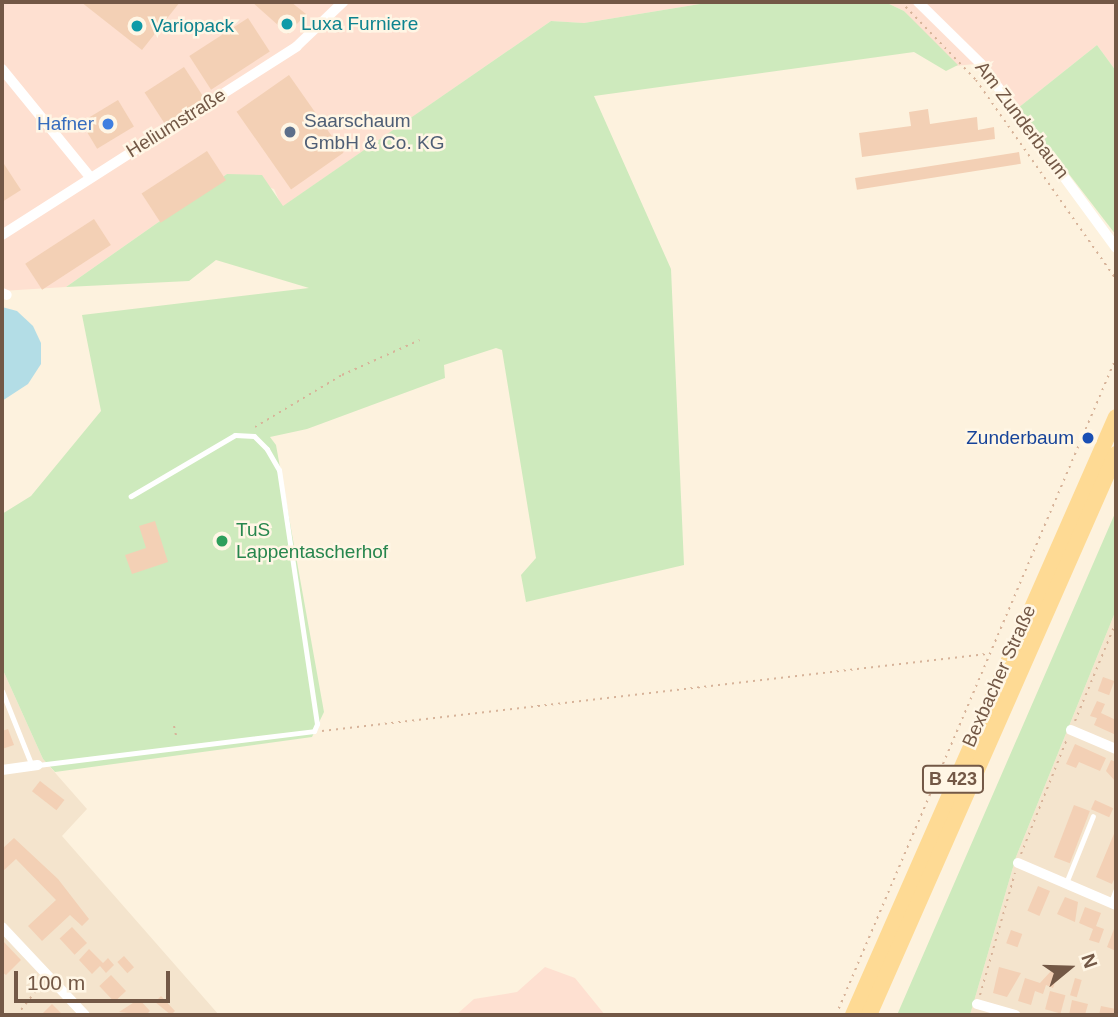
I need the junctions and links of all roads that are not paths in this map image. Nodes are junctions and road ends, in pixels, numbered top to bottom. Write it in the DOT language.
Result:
graph roads {
  1 [pos="343,2"];
  2 [pos="918,2"];
  3 [pos="2,69"];
  4 [pos="90,177"];
  5 [pos="2,235"];
  6 [pos="1116,248"];
  7 [pos="1116,417"];
  8 [pos="1116,454"];
  9 [pos="131,496"];
  10 [pos="2,691"];
  11 [pos="1071,730"];
  12 [pos="1116,749"];
  13 [pos="35,765"];
  14 [pos="2,771"];
  15 [pos="1093,816"];
  16 [pos="1018,863"];
  17 [pos="1066,883"];
  18 [pos="1116,889"];
  19 [pos="1114,903"];
  20 [pos="2,927"];
  21 [pos="977,1004"];
  22 [pos="85,1015"];
  23 [pos="853,1015"];
  24 [pos="869,1015"];
  25 [pos="1015,1015"];
  1 -- 4 [label="street, Heliumstraße"];
  2 -- 6 [label="street, Am Zunderbaum"];
  3 -- 4 [label="street"];
  4 -- 5 [label="street, Heliumstraße"];
  7 -- 23 [label="main road, Bexbacher Straße / B 423"];
  8 -- 24 [label="main road, Bexbacher Straße"];
  9 -- 13 [label="lane"];
  10 -- 13 [label="lane"];
  11 -- 12 [label="street"];
  13 -- 14 [label="street"];
  15 -- 17 [label="lane"];
  16 -- 17 [label="street"];
  17 -- 19 [label="street"];
  18 -- 19 [label="lane"];
  20 -- 22 [label="street"];
  21 -- 25 [label="street"];
}
